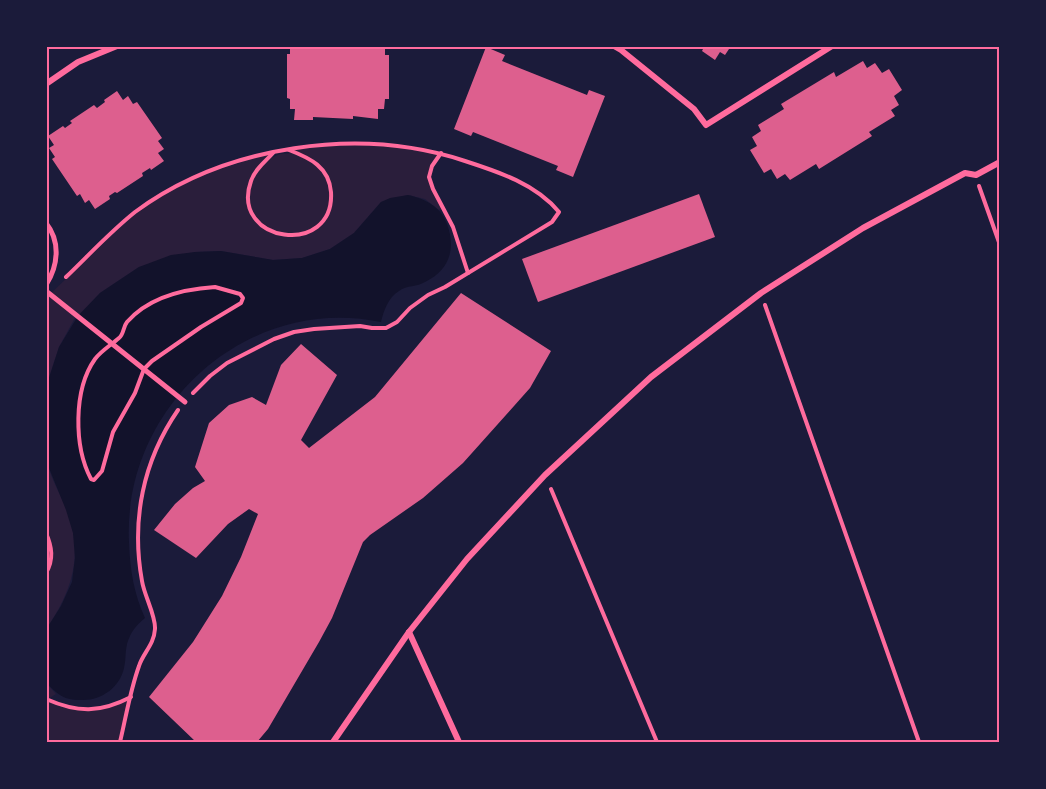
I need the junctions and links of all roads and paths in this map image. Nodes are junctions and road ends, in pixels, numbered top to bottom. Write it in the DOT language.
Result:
graph roads {
  1 [pos="117,46"];
  2 [pos="614,46"];
  3 [pos="831,46"];
  4 [pos="46,84"];
  5 [pos="288,150"];
  6 [pos="274,152"];
  7 [pos="441,153"];
  8 [pos="999,162"];
  9 [pos="976,175"];
  10 [pos="46,223"];
  11 [pos="999,245"];
  12 [pos="468,273"];
  13 [pos="46,285"];
  14 [pos="48,292"];
  15 [pos="761,293"];
  16 [pos="182,400"];
  17 [pos="545,475"];
  18 [pos="46,533"];
  19 [pos="46,573"];
  20 [pos="409,632"];
  21 [pos="131,697"];
  22 [pos="46,699"];
  23 [pos="120,742"];
  24 [pos="333,742"];
  25 [pos="459,742"];
  26 [pos="657,742"];
  27 [pos="919,742"];
  1 -- 4 [label="street"];
  2 -- 3 [label="street"];
  5 -- 6 [label="path"];
  5 -- 6 [label="path"];
  5 -- 7 [label="path"];
  6 -- 14 [label="path"];
  7 -- 12 [label="path"];
  7 -- 12 [label="path"];
  8 -- 9 [label="street"];
  9 -- 11 [label="path"];
  9 -- 15 [label="street"];
  10 -- 13 [label="street"];
  12 -- 16 [label="path"];
  14 -- 16 [label="street"];
  15 -- 17 [label="street"];
  15 -- 27 [label="path"];
  16 -- 21 [label="path"];
  17 -- 20 [label="street"];
  17 -- 26 [label="path"];
  18 -- 19 [label="path"];
  20 -- 24 [label="street"];
  20 -- 25 [label="street"];
  21 -- 22 [label="path"];
  21 -- 23 [label="path"];
}
